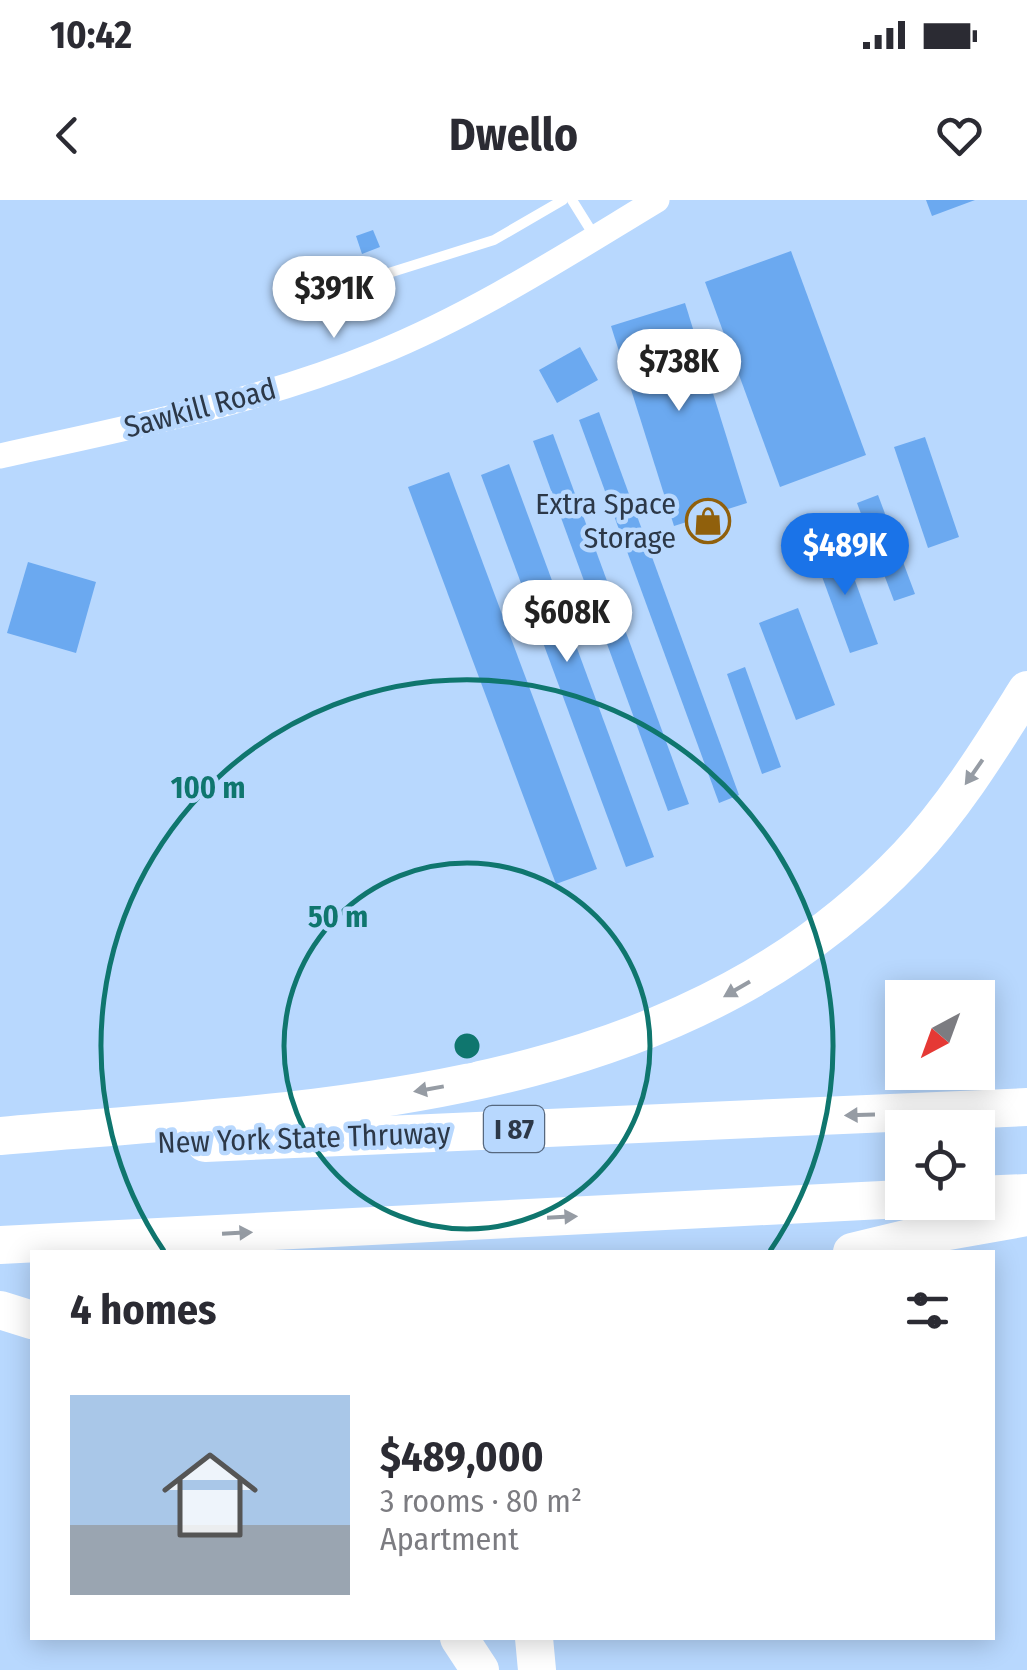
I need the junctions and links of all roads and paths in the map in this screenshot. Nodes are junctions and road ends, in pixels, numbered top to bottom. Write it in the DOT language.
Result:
graph roads {
  1 [pos="563,200"];
  2 [pos="572,200"];
  3 [pos="657,200"];
  4 [pos="596,238"];
  5 [pos="322,284"];
  6 [pos="0,456"];
  7 [pos="1027,690"];
  8 [pos="1027,1108"];
  9 [pos="0,1136"];
  10 [pos="0,1151"];
  11 [pos="1027,1193"];
  12 [pos="995,1194"];
  13 [pos="885,1200"];
  14 [pos="1027,1216"];
  15 [pos="0,1245"];
  16 [pos="860,1250"];
  17 [pos="0,1310"];
  18 [pos="30,1319"];
  19 [pos="460,1640"];
  20 [pos="534,1640"];
  21 [pos="480,1670"];
  22 [pos="537,1670"];
  1 -- 5 [label="lane"];
  2 -- 4 [label="lane"];
  3 -- 4 [label="street, Sawkill Road"];
  4 -- 6 [label="street, Sawkill Road"];
  7 -- 9 [label="highway, one-way"];
  8 -- 10 [label="highway, New York State Thruway / I 87, one-way"];
  11 -- 12 [label="highway"];
  15 -- 13 [label="highway, one-way"];
  14 -- 16 [label="highway"];
  17 -- 18 [label="highway"];
  19 -- 21 [label="highway"];
  20 -- 22 [label="highway"];
}
